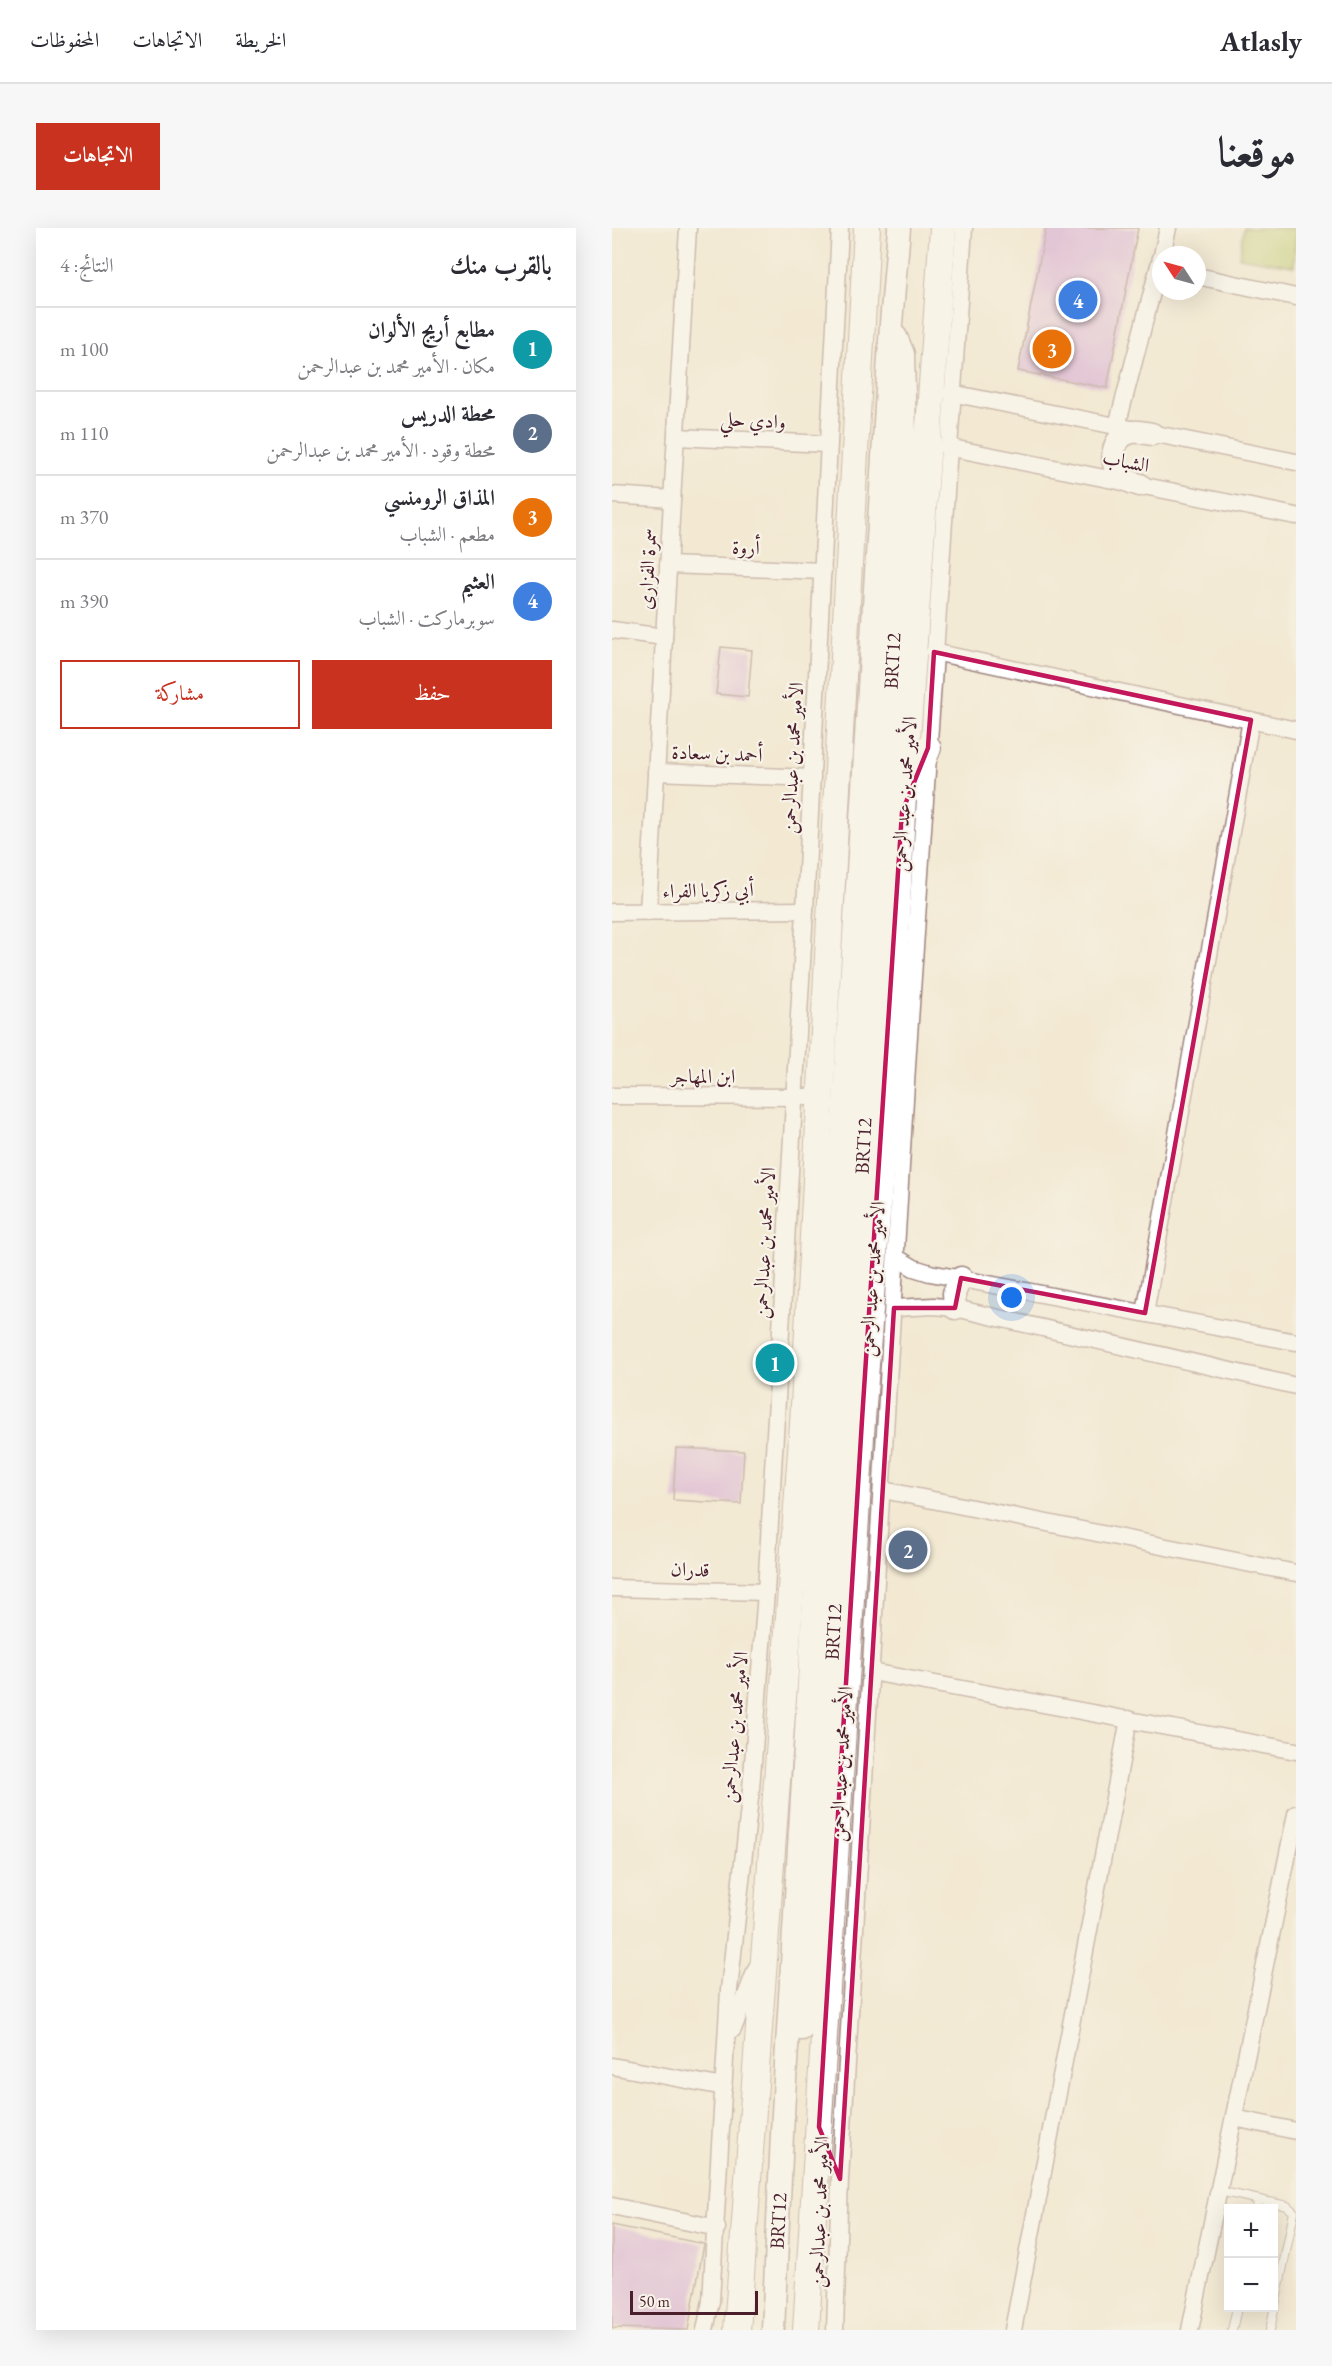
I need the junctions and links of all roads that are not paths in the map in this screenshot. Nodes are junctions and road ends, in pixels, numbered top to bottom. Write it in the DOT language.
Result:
graph roads {
  1 [pos="688,228"];
  2 [pos="840,228"];
  3 [pos="867,228"];
  4 [pos="899,228"];
  5 [pos="944,228"];
  6 [pos="964,228"];
  7 [pos="1168,228"];
  8 [pos="1164,246"];
  9 [pos="1206,278"];
  10 [pos="1152,296"];
  11 [pos="1296,297"];
  12 [pos="951,393"];
  13 [pos="1117,426"];
  14 [pos="1152,434"];
  15 [pos="676,437"];
  16 [pos="828,444"];
  17 [pos="947,447"];
  18 [pos="1296,462"];
  19 [pos="1140,485"];
  20 [pos="612,495"];
  21 [pos="672,499"];
  22 [pos="1296,516"];
  23 [pos="668,565"];
  24 [pos="823,571"];
  25 [pos="612,630"];
  26 [pos="664,637"];
  27 [pos="934,652"];
  28 [pos="1251,720"];
  29 [pos="1296,730"];
  30 [pos="928,748"];
  31 [pos="656,772"];
  32 [pos="812,778"];
  33 [pos="902,812"];
  34 [pos="805,910"];
  35 [pos="612,912"];
  36 [pos="648,912"];
  37 [pos="899,1050"];
  38 [pos="612,1096"];
  39 [pos="794,1097"];
  40 [pos="820,1097"];
  41 [pos="897,1258"];
  42 [pos="961,1278"];
  43 [pos="894,1308"];
  44 [pos="955,1308"];
  45 [pos="1145,1313"];
  46 [pos="1296,1342"];
  47 [pos="1296,1386"];
  48 [pos="883,1490"];
  49 [pos="1296,1573"];
  50 [pos="612,1588"];
  51 [pos="766,1592"];
  52 [pos="871,1672"];
  53 [pos="1130,1719"];
  54 [pos="1296,1751"];
  55 [pos="1296,1814"];
  56 [pos="764,1952"];
  57 [pos="726,2053"];
  58 [pos="612,2066"];
  59 [pos="724,2087"];
  60 [pos="1234,2118"];
  61 [pos="819,2127"];
  62 [pos="1296,2131"];
  63 [pos="840,2180"];
  64 [pos="1219,2191"];
  65 [pos="1257,2204"];
  66 [pos="1278,2205"];
  67 [pos="612,2206"];
  68 [pos="717,2228"];
  69 [pos="1236,2312"];
  70 [pos="705,2330"];
  71 [pos="738,2330"];
  72 [pos="773,2330"];
  73 [pos="806,2330"];
  74 [pos="835,2330"];
  75 [pos="1013,2330"];
  76 [pos="1190,2330"];
  77 [pos="1232,2330"];
  78 [pos="1270,2330"];
  1 -- 15 [label="street, سمرة الفزارى"];
  2 -- 16 [label="street, الأمير محمد بن عبدالرحمن"];
  3 -- 40 [label="main road"];
  4 -- 72 [label="main road, BRT12"];
  5 -- 33 [label="main road, الأمير محمد بن عبد الرحمن"];
  6 -- 12 [label="street, الأمير محمد بن عبدالرحمن"];
  7 -- 8 [label="street"];
  9 -- 11 [label="street"];
  10 -- 13 [label="street"];
  12 -- 13 [label="street, الشباب"];
  12 -- 17 [label="street, الأمير محمد بن عبدالرحمن"];
  13 -- 14 [label="street, الشباب"];
  14 -- 18 [label="street, الشباب"];
  14 -- 19 [label="main road"];
  15 -- 16 [label="street, وادي حلي"];
  15 -- 21 [label="street, سمرة الفزارى"];
  16 -- 24 [label="street, الأمير محمد بن عبدالرحمن"];
  17 -- 19 [label="street, الشباب"];
  17 -- 27 [label="street, الأمير محمد بن عبدالرحمن"];
  19 -- 22 [label="street, الشباب"];
  20 -- 21 [label="street"];
  21 -- 23 [label="street, سمرة الفزارى"];
  23 -- 24 [label="street, أروة"];
  23 -- 26 [label="street, سمرة الفزارى"];
  24 -- 32 [label="street, الأمير محمد بن عبدالرحمن"];
  25 -- 26 [label="street"];
  26 -- 31 [label="street, سمرة الفزارى"];
  27 -- 28 [label="street"];
  27 -- 30 [label="street, الأمير محمد بن عبدالرحمن"];
  28 -- 29 [label="street"];
  28 -- 45 [label="street"];
  30 -- 33 [label="main road"];
  30 -- 37 [label="street, الأمير محمد بن عبدالرحمن"];
  31 -- 32 [label="street, أحمد بن سعادة"];
  31 -- 36 [label="street, سمرة الفزارى"];
  32 -- 34 [label="street, الأمير محمد بن عبدالرحمن"];
  33 -- 37 [label="main road, الأمير محمد بن عبد الرحمن"];
  34 -- 36 [label="street, أبي زكريا الفراء"];
  34 -- 39 [label="street, الأمير محمد بن عبدالرحمن"];
  35 -- 36 [label="street, أبي زكريا الفراء"];
  37 -- 41 [label="street, الأمير محمد بن عبدالرحمن"];
  37 -- 61 [label="main road, الأمير محمد بن عبد الرحمن"];
  38 -- 39 [label="street, ابن المهاجر"];
  39 -- 40 [label="street, ابن المهاجر"];
  39 -- 51 [label="street, الأمير محمد بن عبدالرحمن"];
  40 -- 56 [label="main road"];
  41 -- 42 [label="street"];
  41 -- 43 [label="street, الأمير محمد بن عبدالرحمن"];
  42 -- 44 [label="main road"];
  42 -- 45 [label="street"];
  43 -- 44 [label="street"];
  43 -- 48 [label="street, الأمير محمد بن عبدالرحمن"];
  44 -- 47 [label="street"];
  45 -- 46 [label="street"];
  48 -- 49 [label="street"];
  48 -- 52 [label="street, الأمير محمد بن عبدالرحمن"];
  50 -- 51 [label="street, قدران"];
  51 -- 57 [label="street, الأمير محمد بن عبدالرحمن"];
  52 -- 53 [label="street"];
  52 -- 63 [label="street, الأمير محمد بن عبدالرحمن"];
  53 -- 54 [label="street"];
  53 -- 75 [label="street"];
  55 -- 60 [label="street"];
  56 -- 57 [label="street"];
  56 -- 71 [label="main road"];
  57 -- 59 [label="street, الأمير محمد بن عبدالرحمن"];
  58 -- 59 [label="street"];
  59 -- 68 [label="street, الأمير محمد بن عبدالرحمن"];
  60 -- 62 [label="street"];
  60 -- 64 [label="street"];
  61 -- 63 [label="street"];
  61 -- 73 [label="main road, الأمير محمد بن عبد الرحمن"];
  63 -- 74 [label="street, الأمير محمد بن عبدالرحمن"];
  64 -- 65 [label="lane"];
  64 -- 76 [label="street"];
  66 -- 78 [label="lane"];
  67 -- 68 [label="street"];
  68 -- 70 [label="street, الأمير محمد بن عبدالرحمن"];
  69 -- 77 [label="lane"];
}
